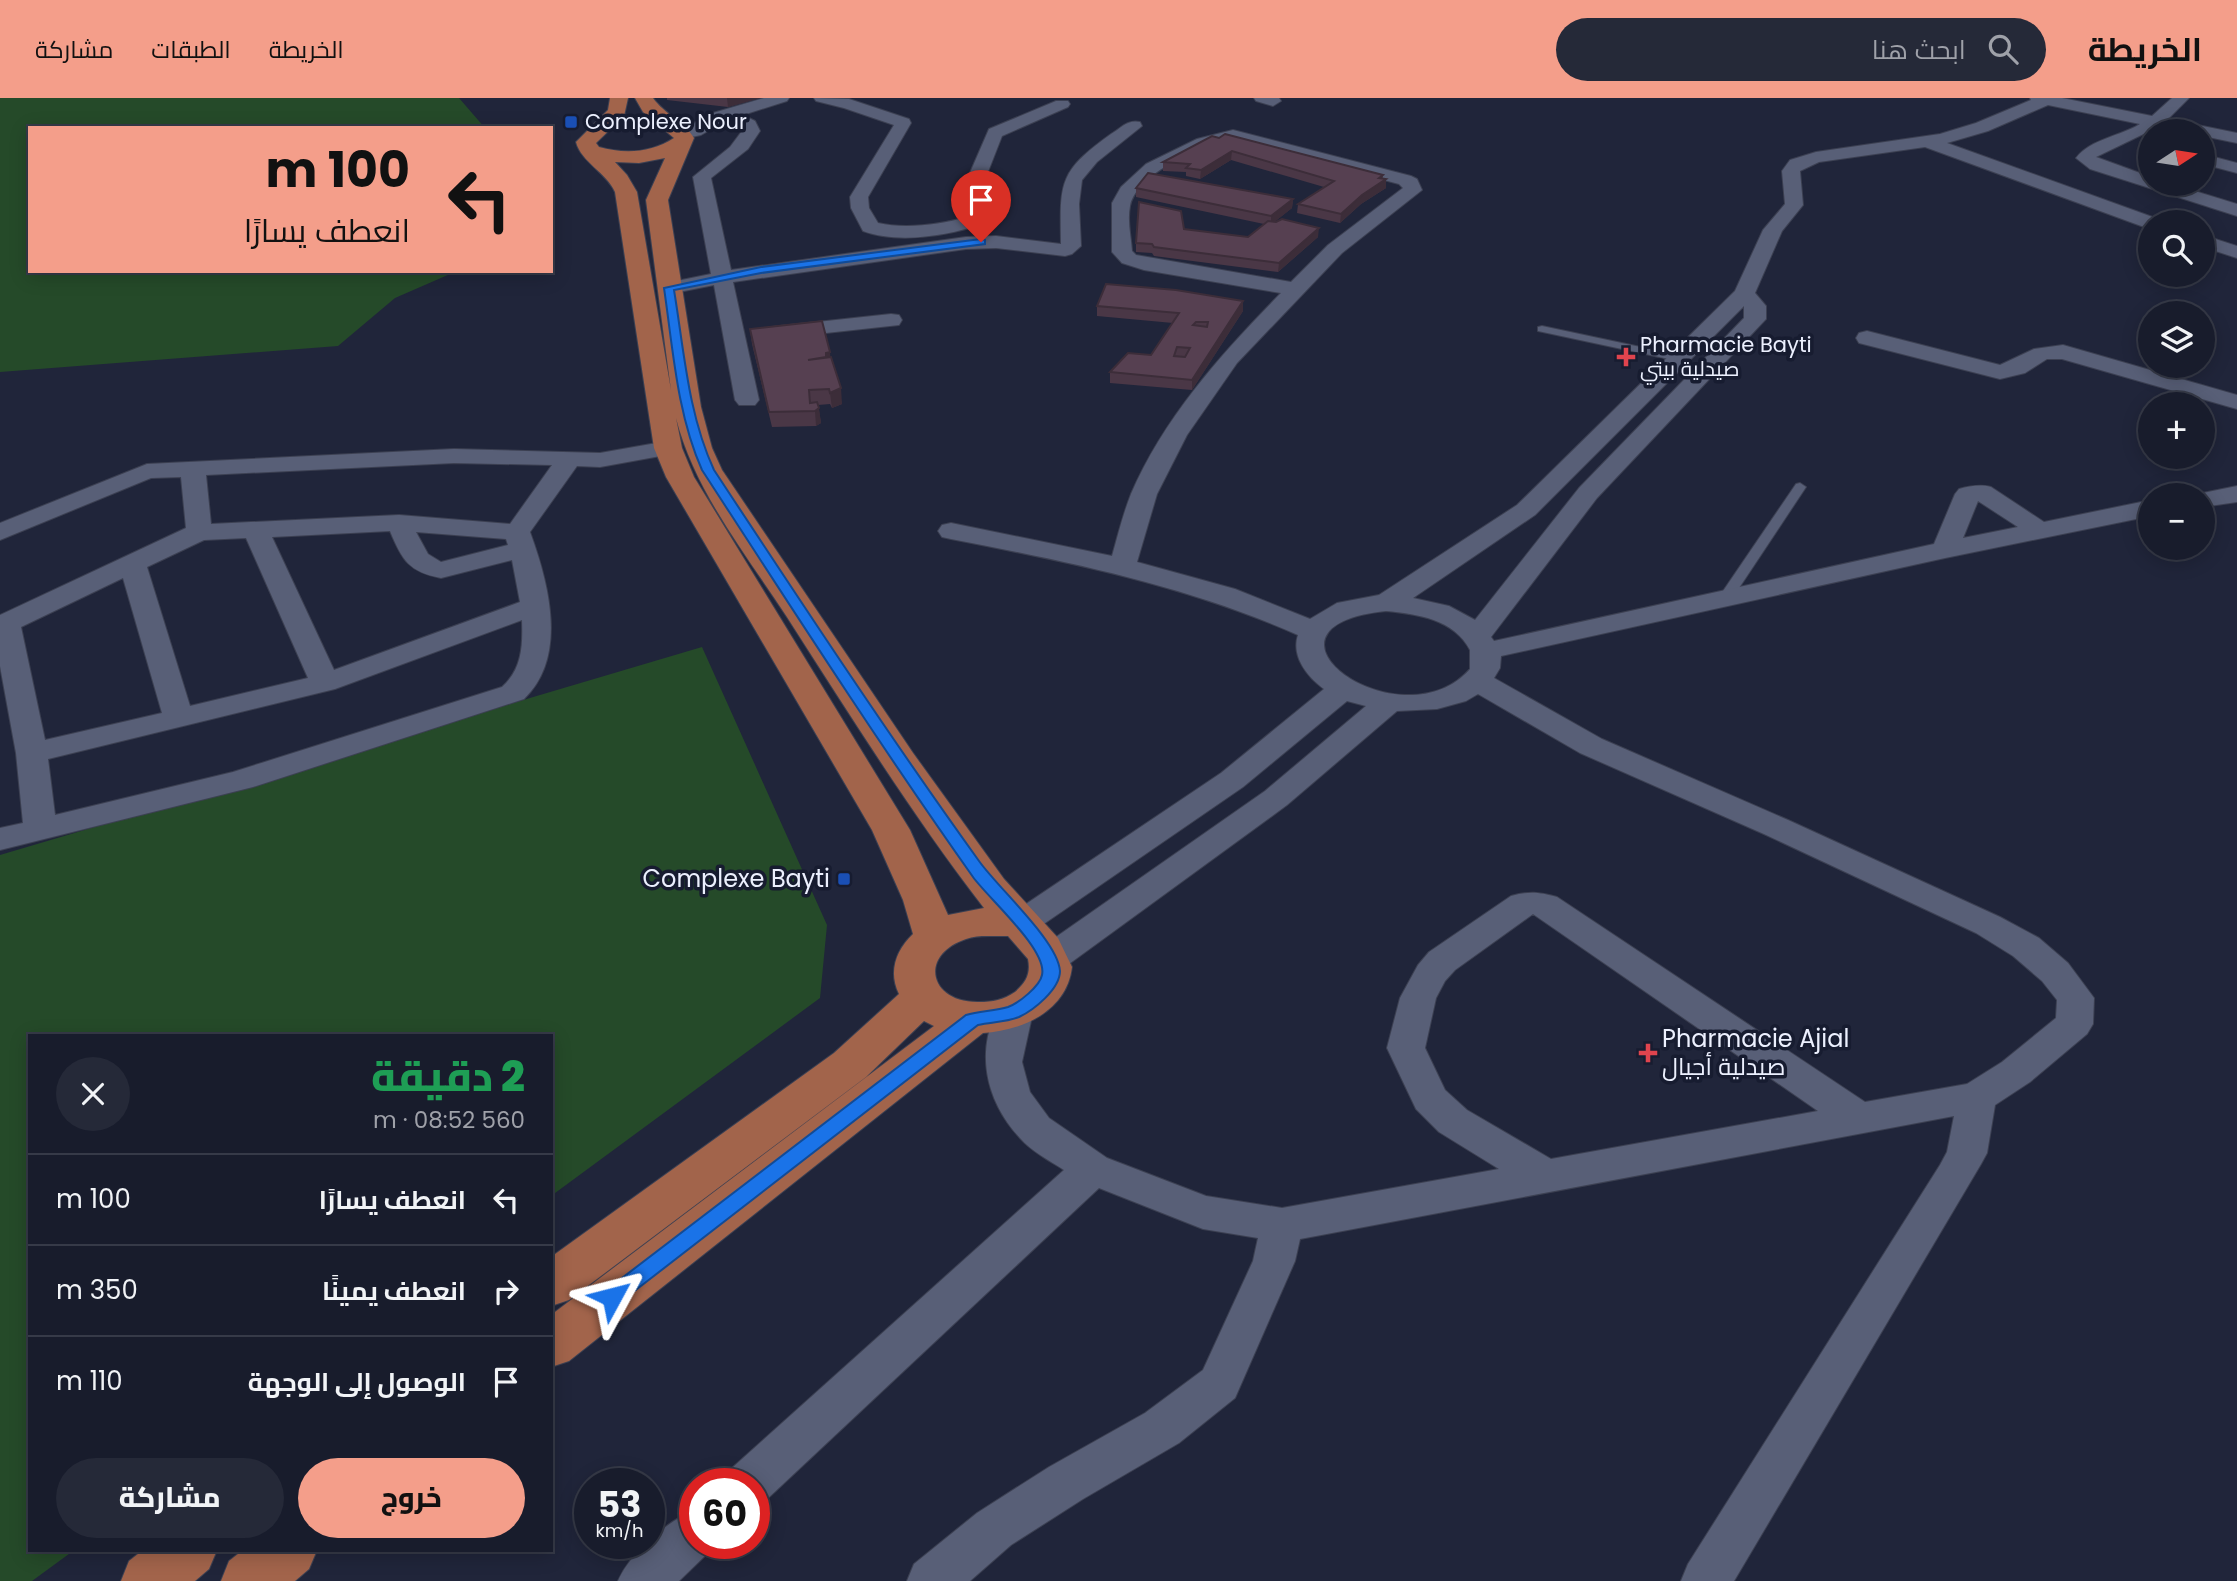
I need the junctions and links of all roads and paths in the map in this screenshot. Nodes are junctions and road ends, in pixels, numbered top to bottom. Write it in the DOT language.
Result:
graph roads {
  1 [pos="619,98"];
  2 [pos="644,98"];
  3 [pos="781,98"];
  4 [pos="822,98"];
  5 [pos="2015,98"];
  6 [pos="2181,98"];
  7 [pos="2046,99"];
  8 [pos="843,101"];
  9 [pos="1062,104"];
  10 [pos="728,114"];
  11 [pos="2144,119"];
  12 [pos="2156,119"];
  13 [pos="1134,126"];
  14 [pos="2138,130"];
  15 [pos="2216,134"];
  16 [pos="681,135"];
  17 [pos="2237,138"];
  18 [pos="2121,139"];
  19 [pos="1928,142"];
  20 [pos="1906,143"];
  21 [pos="2138,143"];
  22 [pos="593,144"];
  23 [pos="2216,162"];
  24 [pos="2237,168"];
  25 [pos="1145,172"];
  26 [pos="1172,178"];
  27 [pos="2138,178"];
  28 [pos="2193,196"];
  29 [pos="2237,210"];
  30 [pos="2138,218"];
  31 [pos="2215,245"];
  32 [pos="2237,252"];
  33 [pos="724,277"];
  34 [pos="669,288"];
  35 [pos="1296,289"];
  36 [pos="1744,294"];
  37 [pos="891,320"];
  38 [pos="1542,329"];
  39 [pos="736,337"];
  40 [pos="1867,338"];
  41 [pos="1683,352"];
  42 [pos="1719,356"];
  43 [pos="747,400"];
  44 [pos="2237,402"];
  45 [pos="668,448"];
  46 [pos="570,458"];
  47 [pos="193,470"];
  48 [pos="147,471"];
  49 [pos="1800,487"];
  50 [pos="2237,494"];
  51 [pos="2215,497"];
  52 [pos="2138,511"];
  53 [pos="0,514"];
  54 [pos="399,523"];
  55 [pos="255,528"];
  56 [pos="2039,530"];
  57 [pos="951,531"];
  58 [pos="0,532"];
  59 [pos="199,532"];
  60 [pos="520,540"];
  61 [pos="1944,550"];
  62 [pos="132,562"];
  63 [pos="1122,565"];
  64 [pos="1726,597"];
  65 [pos="1386,603"];
  66 [pos="534,606"];
  67 [pos="3,624"];
  68 [pos="1314,631"];
  69 [pos="1480,656"];
  70 [pos="325,683"];
  71 [pos="1343,689"];
  72 [pos="1390,702"];
  73 [pos="178,720"];
  74 [pos="32,753"];
  75 [pos="40,829"];
  76 [pos="0,839"];
  77 [pos="1020,924"];
  78 [pos="935,937"];
  79 [pos="1049,960"];
  80 [pos="922,998"];
  81 [pos="993,1016"];
  82 [pos="1977,1097"];
  83 [pos="1858,1118"];
  84 [pos="1093,1169"];
  85 [pos="1545,1176"];
  86 [pos="1282,1224"];
  87 [pos="553,1284"];
  88 [pos="553,1344"];
  89 [pos="766,1468"];
  90 [pos="679,1548"];
  91 [pos="187,1552"];
  92 [pos="286,1552"];
  93 [pos="150,1581"];
  94 [pos="250,1581"];
  95 [pos="643,1581"];
  96 [pos="932,1581"];
  97 [pos="1706,1581"];
  1 -- 22 [label="main road"];
  2 -- 16 [label="main road"];
  3 -- 10 [label="street"];
  4 -- 8 [label="street"];
  5 -- 20 [label="street"];
  6 -- 12 [label="street"];
  7 -- 11 [label="street"];
  7 -- 19 [label="street"];
  8 -- 9 [label="street"];
  10 -- 16 [label="street"];
  10 -- 33 [label="street"];
  13 -- 33 [label="street"];
  14 -- 18 [label="street"];
  15 -- 17 [label="street"];
  16 -- 22 [label="main road"];
  16 -- 22 [label="main road"];
  16 -- 34 [label="main road"];
  18 -- 21 [label="street"];
  18 -- 27 [label="street"];
  19 -- 20 [label="street"];
  19 -- 30 [label="street"];
  20 -- 36 [label="street"];
  22 -- 45 [label="main road"];
  23 -- 24 [label="street"];
  25 -- 26 [label="street"];
  25 -- 35 [label="street"];
  25 -- 35 [label="street"];
  28 -- 29 [label="street"];
  31 -- 32 [label="street"];
  33 -- 34 [label="street"];
  33 -- 39 [label="street"];
  34 -- 77 [label="main road"];
  35 -- 63 [label="street"];
  36 -- 41 [label="street"];
  36 -- 42 [label="street"];
  37 -- 39 [label="street"];
  38 -- 41 [label="lane"];
  39 -- 43 [label="street"];
  40 -- 44 [label="street"];
  41 -- 42 [label="street"];
  41 -- 65 [label="street"];
  42 -- 69 [label="street"];
  45 -- 46 [label="street"];
  45 -- 78 [label="main road"];
  46 -- 47 [label="street"];
  46 -- 60 [label="street"];
  47 -- 48 [label="street"];
  47 -- 59 [label="street"];
  48 -- 53 [label="street"];
  48 -- 58 [label="street"];
  49 -- 64 [label="lane"];
  50 -- 51 [label="street"];
  52 -- 56 [label="street"];
  54 -- 55 [label="street"];
  54 -- 60 [label="street"];
  54 -- 60 [label="street"];
  55 -- 59 [label="street"];
  55 -- 70 [label="street"];
  56 -- 61 [label="street"];
  56 -- 61 [label="street"];
  57 -- 63 [label="street"];
  59 -- 62 [label="street"];
  60 -- 66 [label="street"];
  61 -- 64 [label="street"];
  62 -- 67 [label="street"];
  62 -- 73 [label="street"];
  63 -- 68 [label="street"];
  64 -- 69 [label="street"];
  65 -- 68 [label="street"];
  65 -- 69 [label="street"];
  66 -- 70 [label="street"];
  66 -- 75 [label="street"];
  67 -- 74 [label="street"];
  68 -- 71 [label="street"];
  69 -- 72 [label="street"];
  69 -- 82 [label="street"];
  70 -- 73 [label="street"];
  71 -- 72 [label="street"];
  71 -- 77 [label="street"];
  72 -- 79 [label="street"];
  73 -- 74 [label="street"];
  74 -- 75 [label="street"];
  75 -- 76 [label="street"];
  77 -- 78 [label="main road"];
  77 -- 79 [label="main road"];
  78 -- 80 [label="main road"];
  79 -- 81 [label="main road"];
  80 -- 81 [label="main road"];
  80 -- 87 [label="main road"];
  81 -- 84 [label="street"];
  81 -- 88 [label="main road"];
  82 -- 83 [label="street"];
  82 -- 97 [label="street"];
  83 -- 85 [label="street"];
  83 -- 85 [label="street"];
  84 -- 86 [label="street"];
  84 -- 89 [label="street"];
  85 -- 86 [label="street"];
  86 -- 96 [label="street"];
  90 -- 95 [label="street"];
  91 -- 93 [label="main road"];
  92 -- 94 [label="main road"];
}
